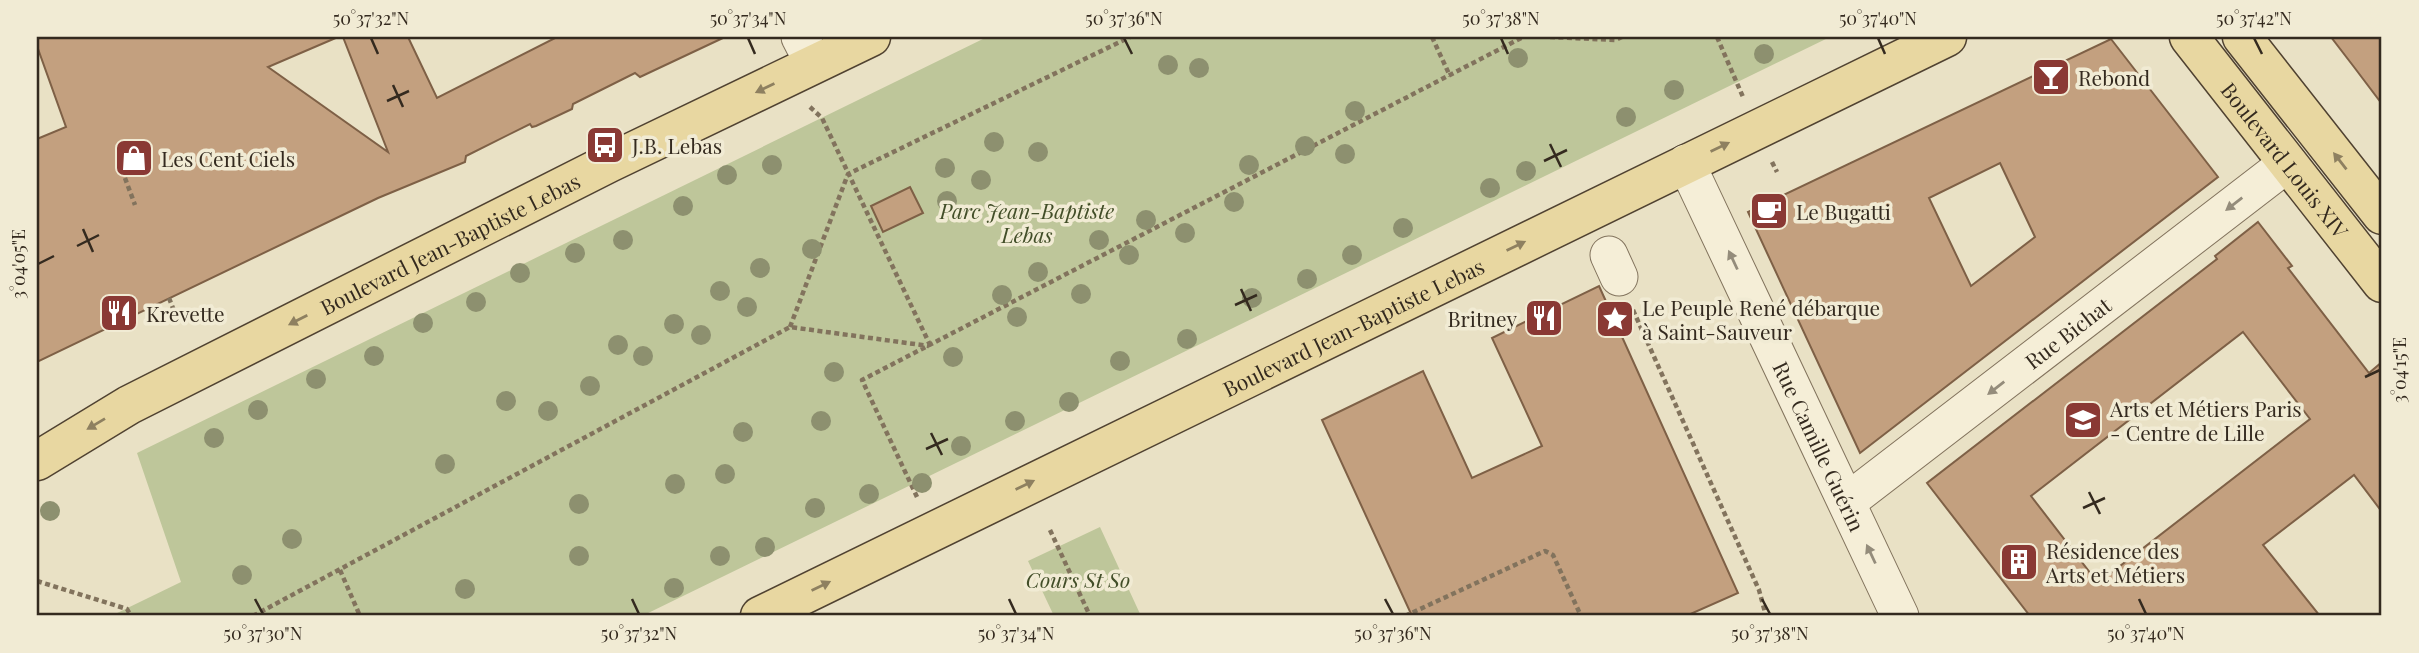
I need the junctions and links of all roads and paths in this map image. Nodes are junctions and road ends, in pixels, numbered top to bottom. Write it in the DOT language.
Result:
graph roads {
  1 [pos="870,37"];
  2 [pos="1130,37"];
  3 [pos="1432,37"];
  4 [pos="1523,37"];
  5 [pos="1550,37"];
  6 [pos="1622,37"];
  7 [pos="1717,37"];
  8 [pos="1947,37"];
  9 [pos="2189,37"];
  10 [pos="2242,37"];
  11 [pos="807,50"];
  12 [pos="1450,76"];
  13 [pos="775,83"];
  14 [pos="1757,129"];
  15 [pos="1686,163"];
  16 [pos="2288,163"];
  17 [pos="122,170"];
  18 [pos="848,174"];
  19 [pos="135,205"];
  20 [pos="2382,215"];
  21 [pos="1614,266"];
  22 [pos="2382,284"];
  23 [pos="169,298"];
  24 [pos="176,316"];
  25 [pos="789,327"];
  26 [pos="930,346"];
  27 [pos="37,461"];
  28 [pos="918,501"];
  29 [pos="1847,502"];
  30 [pos="1050,530"];
  31 [pos="340,570"];
  32 [pos="37,581"];
  33 [pos="131,616"];
  34 [pos="253,616"];
  35 [pos="360,616"];
  36 [pos="760,616"];
  37 [pos="1090,616"];
  38 [pos="1405,616"];
  39 [pos="1581,616"];
  40 [pos="1766,616"];
  41 [pos="1900,616"];
  1 -- 11 [label="main road, Boulevard Jean-Baptiste Lebas"];
  2 -- 18 [label="path"];
  3 -- 12 [label="path"];
  4 -- 12 [label="path"];
  5 -- 6 [label="path"];
  7 -- 14 [label="path"];
  8 -- 14 [label="main road, Boulevard Jean-Baptiste Lebas"];
  9 -- 16 [label="main road, Boulevard Louis XIV"];
  20 -- 10 [label="main road, Boulevard Louis XIV, one-way"];
  11 -- 13 [label="main road, Boulevard Jean-Baptiste Lebas"];
  12 -- 26 [label="path"];
  13 -- 18 [label="path"];
  13 -- 27 [label="main road, Boulevard Jean-Baptiste Lebas, one-way"];
  15 -- 14 [label="main road, Boulevard Jean-Baptiste Lebas, one-way"];
  29 -- 15 [label="street, Rue Camille Guérin, one-way"];
  36 -- 15 [label="main road, Boulevard Jean-Baptiste Lebas, one-way"];
  16 -- 22 [label="main road, Boulevard Louis XIV"];
  16 -- 29 [label="street, Rue Bichat, one-way"];
  17 -- 19 [label="path"];
  18 -- 25 [label="path"];
  18 -- 26 [label="path"];
  21 -- 40 [label="path"];
  23 -- 24 [label="path"];
  25 -- 26 [label="path"];
  25 -- 31 [label="path"];
  26 -- 28 [label="path"];
  41 -- 29 [label="street, Rue Camille Guérin, one-way"];
  30 -- 37 [label="path"];
  31 -- 34 [label="path"];
  31 -- 35 [label="path"];
  32 -- 33 [label="path"];
  38 -- 39 [label="path"];
}
